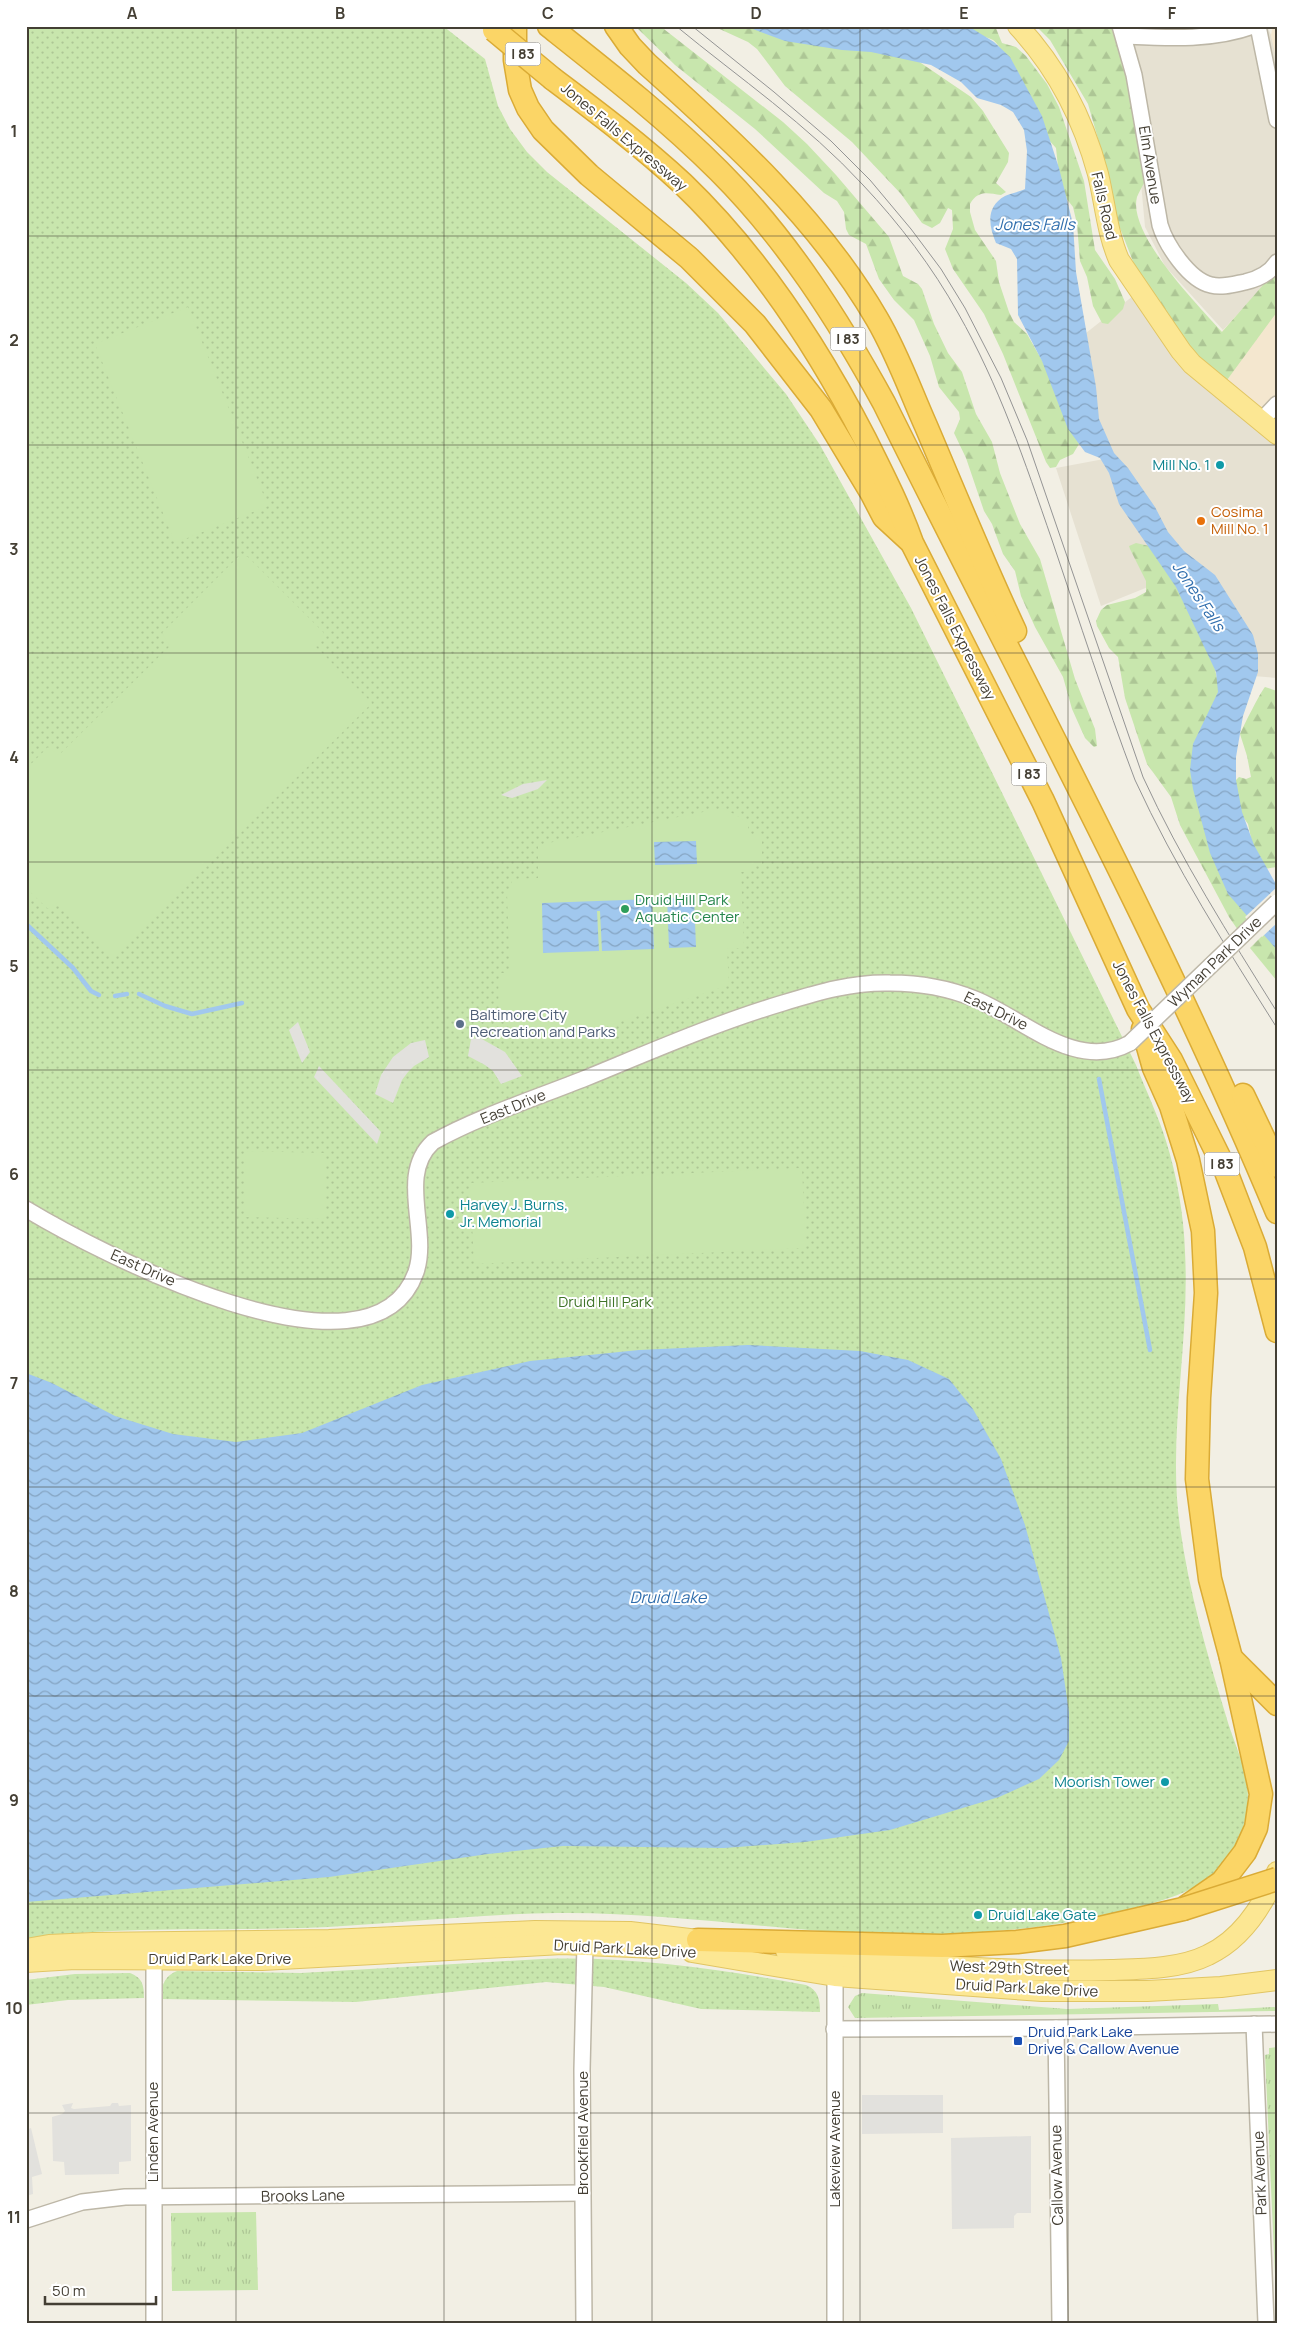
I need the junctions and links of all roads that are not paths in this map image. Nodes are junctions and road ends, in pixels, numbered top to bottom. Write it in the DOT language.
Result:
graph roads {
  1 [pos="616,26"];
  2 [pos="1018,26"];
  3 [pos="1253,26"];
  4 [pos="1258,26"];
  5 [pos="499,28"];
  6 [pos="555,31"];
  7 [pos="1122,31"];
  8 [pos="1277,120"];
  9 [pos="1277,262"];
  10 [pos="1277,404"];
  11 [pos="1262,421"];
  12 [pos="1277,434"];
  13 [pos="912,542"];
  14 [pos="1041,714"];
  15 [pos="1277,902"];
  16 [pos="1138,1009"];
  17 [pos="1198,1034"];
  18 [pos="1130,1043"];
  19 [pos="1277,1166"];
  20 [pos="26,1209"];
  21 [pos="1277,1212"];
  22 [pos="1277,1332"];
  23 [pos="1231,1658"];
  24 [pos="1275,1703"];
  25 [pos="1277,1872"];
  26 [pos="1277,1879"];
  27 [pos="1177,1911"];
  28 [pos="698,1940"];
  29 [pos="584,1944"];
  30 [pos="26,1949"];
  31 [pos="154,1950"];
  32 [pos="26,1962"];
  33 [pos="835,1976"];
  34 [pos="1277,1980"];
  35 [pos="1254,2024"];
  36 [pos="1277,2024"];
  37 [pos="1056,2028"];
  38 [pos="834,2029"];
  39 [pos="583,2193"];
  40 [pos="153,2198"];
  41 [pos="26,2220"];
  42 [pos="154,2323"];
  43 [pos="584,2323"];
  44 [pos="835,2323"];
  45 [pos="1060,2323"];
  46 [pos="1266,2323"];
  1 -- 14 [label="highway"];
  2 -- 11 [label="main road, Falls Road"];
  3 -- 7 [label="street"];
  4 -- 8 [label="street"];
  5 -- 13 [label="highway, Jones Falls Expressway / I 83, bridge"];
  5 -- 13 [label="highway"];
  6 -- 14 [label="highway, I 83"];
  7 -- 9 [label="street, Elm Avenue"];
  10 -- 11 [label="street"];
  11 -- 12 [label="main road, Falls Road"];
  13 -- 16 [label="highway, Jones Falls Expressway / I 83"];
  14 -- 17 [label="highway, I 83"];
  15 -- 18 [label="street, Wyman Park Drive, bridge"];
  16 -- 22 [label="highway, Jones Falls Expressway / I 83"];
  16 -- 23 [label="highway"];
  17 -- 19 [label="highway"];
  17 -- 21 [label="highway, I 83"];
  18 -- 20 [label="street, East Drive"];
  23 -- 24 [label="highway"];
  23 -- 27 [label="highway, bridge"];
  25 -- 28 [label="main road, West 29th Street"];
  26 -- 27 [label="highway, bridge"];
  27 -- 28 [label="highway"];
  28 -- 31 [label="main road, Druid Park Lake Drive"];
  29 -- 31 [label="main road, Druid Park Lake Drive"];
  29 -- 33 [label="main road, Druid Park Lake Drive"];
  29 -- 39 [label="street, Brookfield Avenue"];
  30 -- 31 [label="main road, Druid Park Lake Drive"];
  31 -- 32 [label="main road, Druid Park Lake Drive"];
  31 -- 40 [label="street, Linden Avenue"];
  33 -- 34 [label="main road, Druid Park Lake Drive"];
  33 -- 38 [label="street, Lakeview Avenue"];
  35 -- 36 [label="street"];
  35 -- 37 [label="street"];
  35 -- 46 [label="street, Park Avenue"];
  37 -- 38 [label="street"];
  37 -- 45 [label="street, Callow Avenue"];
  38 -- 44 [label="street, Lakeview Avenue"];
  39 -- 40 [label="street, Brooks Lane"];
  39 -- 43 [label="street, Brookfield Avenue"];
  40 -- 41 [label="street, Brooks Lane"];
  40 -- 42 [label="street, Linden Avenue"];
}
